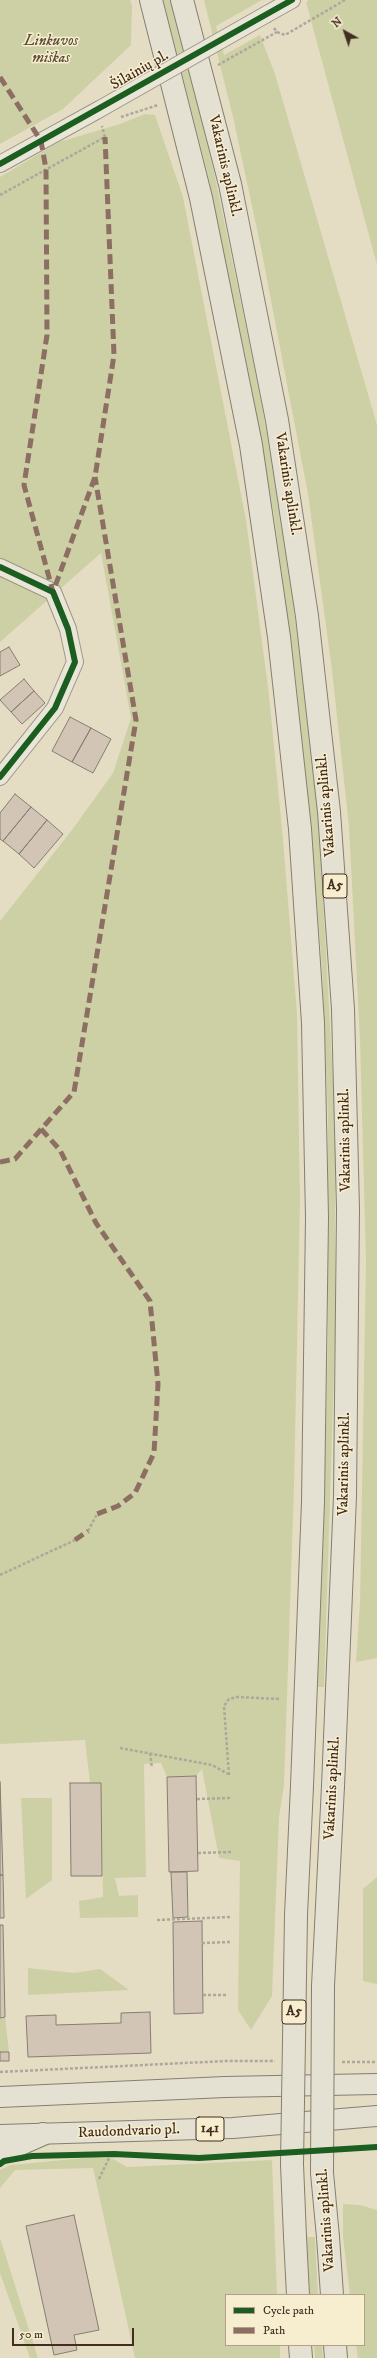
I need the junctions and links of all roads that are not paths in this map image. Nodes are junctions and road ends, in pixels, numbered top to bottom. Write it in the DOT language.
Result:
graph roads {
  1 [pos="150,0"];
  2 [pos="182,0"];
  3 [pos="292,0"];
  4 [pos="0,164"];
  5 [pos="0,567"];
  6 [pos="0,778"];
  7 [pos="377,2084"];
  8 [pos="0,2097"];
  9 [pos="377,2116"];
  10 [pos="43,2134"];
  11 [pos="0,2135"];
  12 [pos="0,2152"];
  13 [pos="298,2294"];
  14 [pos="332,2294"];
  15 [pos="300,2346"];
  16 [pos="335,2346"];
  17 [pos="301,2358"];
  18 [pos="336,2358"];
  1 -- 13 [label="highway, Vakarinis aplinkl. / A5, bridge"];
  2 -- 14 [label="highway, Vakarinis aplinkl. / A5, bridge"];
  3 -- 4 [label="street, Šilainių pl., bridge"];
  5 -- 6 [label="street"];
  7 -- 8 [label="main road"];
  9 -- 10 [label="main road, Raudondvario pl. / 141"];
  10 -- 11 [label="main road, Raudondvario pl. / 141"];
  10 -- 12 [label="highway"];
  15 -- 17 [label="highway"];
  16 -- 18 [label="highway"];
}
